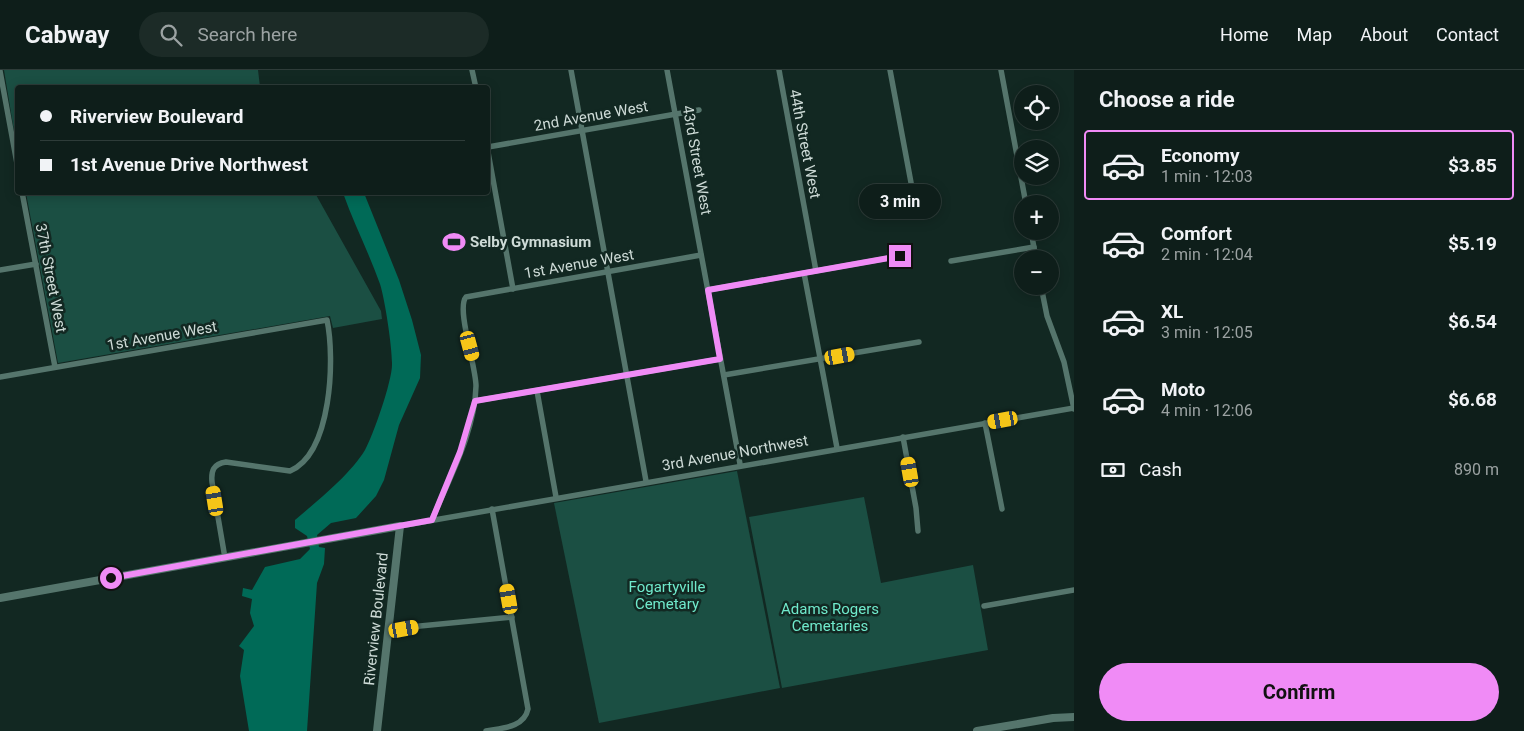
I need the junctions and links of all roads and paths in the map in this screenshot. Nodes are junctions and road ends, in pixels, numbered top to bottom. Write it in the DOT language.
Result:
graph roads {
  1 [pos="472,70"];
  2 [pos="570,70"];
  3 [pos="667,70"];
  4 [pos="779,70"];
  5 [pos="890,70"];
  6 [pos="1001,70"];
  7 [pos="0,71"];
  8 [pos="475,85"];
  9 [pos="699,110"];
  10 [pos="676,114"];
  11 [pos="582,130"];
  12 [pos="490,147"];
  13 [pos="15,153"];
  14 [pos="490,163"];
  15 [pos="23,195"];
  16 [pos="1025,195"];
  17 [pos="914,204"];
  18 [pos="1033,240"];
  19 [pos="1034,247"];
  20 [pos="1034,250"];
  21 [pos="702,255"];
  22 [pos="900,256"];
  23 [pos="951,261"];
  24 [pos="36,264"];
  25 [pos="0,270"];
  26 [pos="816,271"];
  27 [pos="608,272"];
  28 [pos="804,273"];
  29 [pos="513,289"];
  30 [pos="708,290"];
  31 [pos="1043,295"];
  32 [pos="918,342"];
  33 [pos="720,359"];
  34 [pos="820,359"];
  35 [pos="55,368"];
  36 [pos="724,375"];
  37 [pos="627,376"];
  38 [pos="0,378"];
  39 [pos="537,392"];
  40 [pos="475,401"];
  41 [pos="1074,409"];
  42 [pos="985,423"];
  43 [pos="903,436"];
  44 [pos="837,448"];
  45 [pos="740,464"];
  46 [pos="646,481"];
  47 [pos="556,497"];
  48 [pos="492,508"];
  49 [pos="1002,509"];
  50 [pos="432,520"];
  51 [pos="400,526"];
  52 [pos="918,531"];
  53 [pos="225,558"];
  54 [pos="1074,590"];
  55 [pos="0,598"];
  56 [pos="984,606"];
  57 [pos="512,617"];
  58 [pos="388,632"];
  59 [pos="1074,717"];
  60 [pos="377,731"];
  61 [pos="486,731"];
  62 [pos="977,731"];
  1 -- 8 [label="street"];
  2 -- 11 [label="street"];
  3 -- 10 [label="street, 43rd Street West"];
  4 -- 26 [label="street, 44th Street West"];
  5 -- 17 [label="street"];
  6 -- 16 [label="street"];
  7 -- 13 [label="street"];
  9 -- 10 [label="street, 2nd Avenue West"];
  10 -- 11 [label="street, 2nd Avenue West"];
  10 -- 21 [label="street, 43rd Street West"];
  11 -- 12 [label="street, 2nd Avenue West"];
  11 -- 27 [label="street"];
  14 -- 29 [label="street"];
  15 -- 24 [label="street, 37th Street West"];
  18 -- 19 [label="street"];
  19 -- 20 [label="street"];
  19 -- 23 [label="street"];
  21 -- 27 [label="street, 1st Avenue West"];
  21 -- 30 [label="street, 43rd Street West"];
  22 -- 26 [label="street"];
  24 -- 25 [label="street"];
  24 -- 35 [label="street, 37th Street West"];
  26 -- 28 [label="street"];
  27 -- 29 [label="street, 1st Avenue West"];
  27 -- 37 [label="street"];
  28 -- 30 [label="street"];
  28 -- 34 [label="street"];
  29 -- 40 [label="street, 1st Avenue West"];
  30 -- 33 [label="street, 43rd Street West"];
  31 -- 41 [label="street"];
  32 -- 34 [label="street"];
  33 -- 36 [label="street, 43rd Street West"];
  33 -- 37 [label="street"];
  34 -- 36 [label="street"];
  34 -- 44 [label="street"];
  35 -- 38 [label="street, 1st Avenue West"];
  35 -- 53 [label="street, 1st Avenue West"];
  36 -- 45 [label="street, 43rd Street West"];
  37 -- 39 [label="street"];
  37 -- 46 [label="street"];
  39 -- 40 [label="street"];
  39 -- 47 [label="street"];
  40 -- 50 [label="street"];
  41 -- 42 [label="street, 3rd Avenue Northwest"];
  42 -- 43 [label="street, 3rd Avenue Northwest"];
  42 -- 49 [label="street"];
  43 -- 44 [label="street, 3rd Avenue Northwest"];
  43 -- 52 [label="street"];
  44 -- 45 [label="street, 3rd Avenue Northwest"];
  45 -- 46 [label="street, 3rd Avenue Northwest"];
  46 -- 47 [label="street, 3rd Avenue Northwest"];
  47 -- 48 [label="street, 3rd Avenue Northwest"];
  48 -- 50 [label="street, 3rd Avenue Northwest"];
  48 -- 57 [label="street"];
  50 -- 51 [label="street, 3rd Avenue Northwest"];
  51 -- 53 [label="street, Riverview Boulevard"];
  51 -- 58 [label="street, Riverview Boulevard"];
  53 -- 55 [label="street, Riverview Boulevard"];
  54 -- 56 [label="street"];
  57 -- 58 [label="street"];
  57 -- 61 [label="street"];
  58 -- 60 [label="street, Riverview Boulevard"];
  59 -- 62 [label="street"];
}
